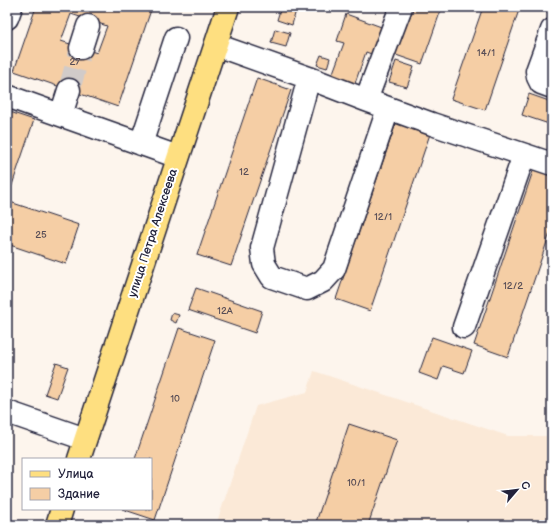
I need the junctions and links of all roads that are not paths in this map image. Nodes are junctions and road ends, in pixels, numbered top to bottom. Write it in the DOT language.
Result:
graph roads {
  1 [pos="11,7"];
  2 [pos="228,7"];
  3 [pos="401,7"];
  4 [pos="7,18"];
  5 [pos="88,26"];
  6 [pos="552,30"];
  7 [pos="176,38"];
  8 [pos="216,46"];
  9 [pos="81,48"];
  10 [pos="309,78"];
  11 [pos="552,87"];
  12 [pos="69,90"];
  13 [pos="7,96"];
  14 [pos="366,100"];
  15 [pos="388,109"];
  16 [pos="61,115"];
  17 [pos="141,144"];
  18 [pos="524,155"];
  19 [pos="178,157"];
  20 [pos="552,164"];
  21 [pos="464,327"];
  22 [pos="7,412"];
  23 [pos="82,449"];
  24 [pos="62,510"];
  25 [pos="57,525"];
  1 -- 4 [label="lane"];
  2 -- 8 [label="main road, улица Петра Алексеева"];
  3 -- 14 [label="lane"];
  5 -- 9 [label="lane"];
  6 -- 11 [label="lane"];
  7 -- 17 [label="lane"];
  8 -- 10 [label="lane"];
  8 -- 19 [label="main road, улица Петра Алексеева"];
  10 -- 14 [label="lane"];
  10 -- 15 [label="lane"];
  12 -- 16 [label="lane"];
  13 -- 16 [label="lane"];
  14 -- 15 [label="lane"];
  15 -- 18 [label="lane"];
  16 -- 17 [label="lane"];
  17 -- 19 [label="lane"];
  18 -- 20 [label="lane"];
  18 -- 21 [label="lane"];
  19 -- 23 [label="main road, улица Петра Алексеева"];
  22 -- 23 [label="lane"];
  24 -- 25 [label="main road"];
}
